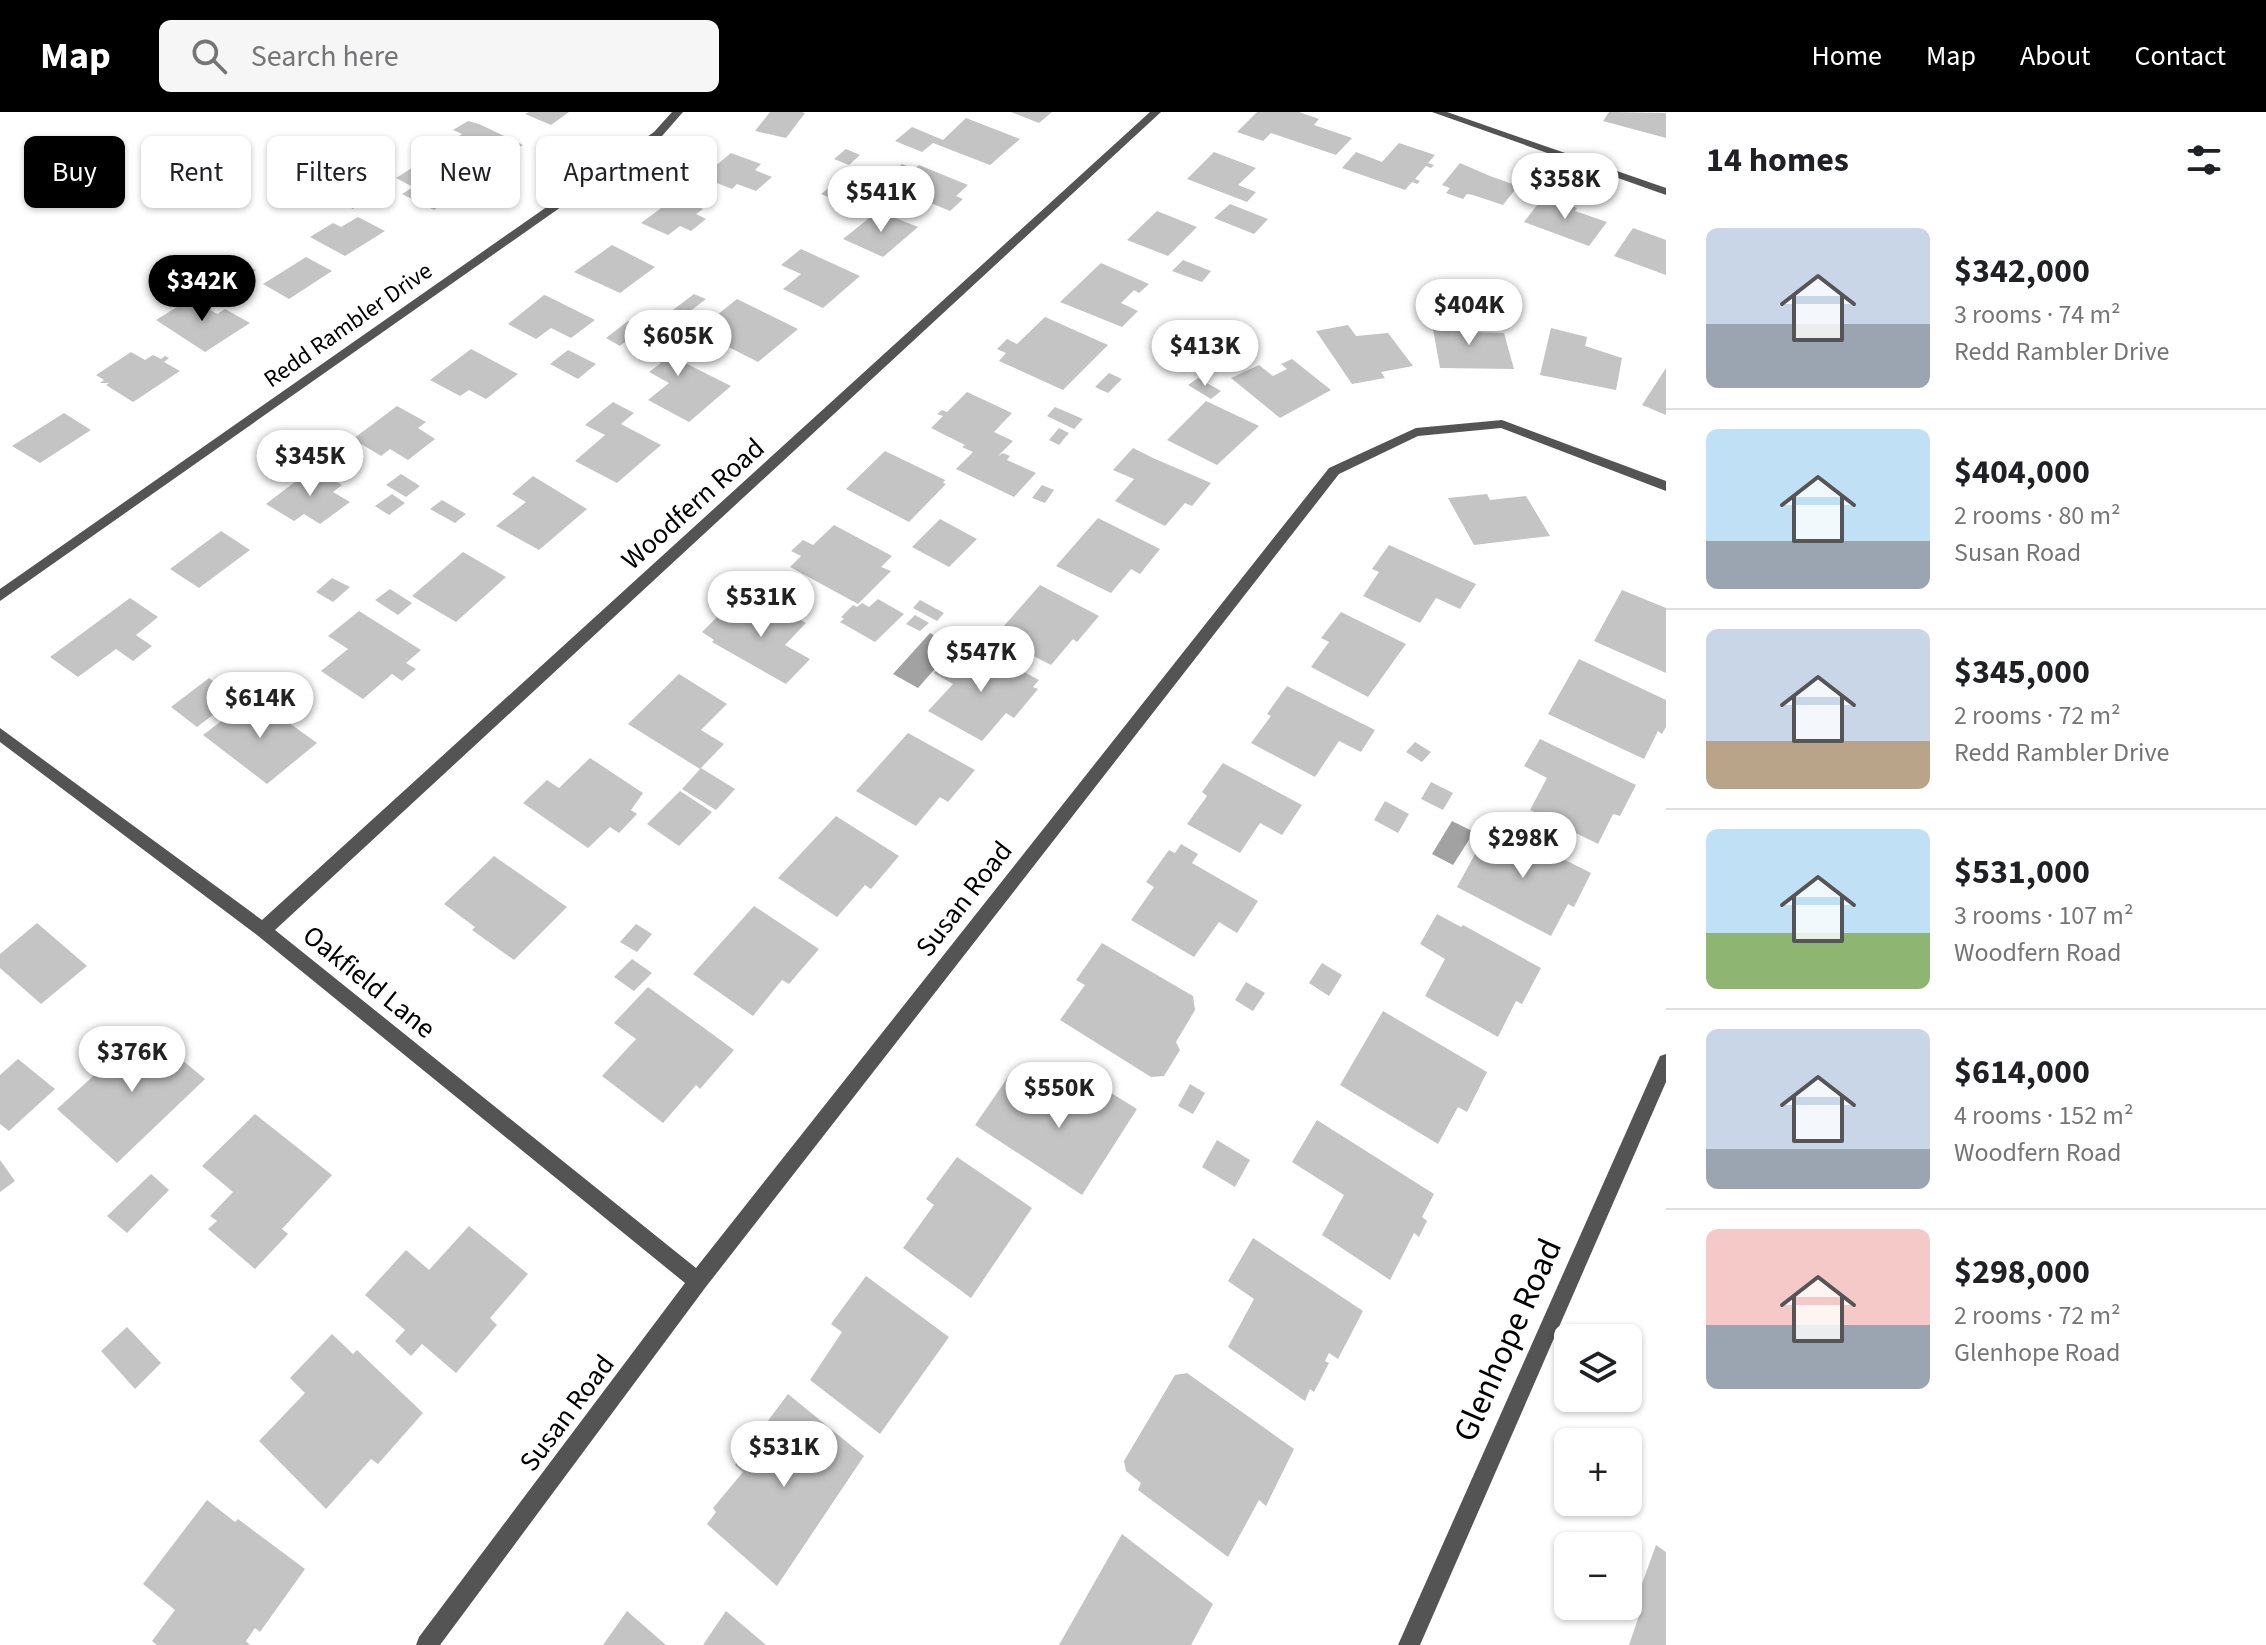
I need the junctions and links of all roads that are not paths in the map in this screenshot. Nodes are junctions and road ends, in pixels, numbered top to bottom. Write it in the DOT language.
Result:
graph roads {
  1 [pos="678,112"];
  2 [pos="1156,112"];
  3 [pos="1437,112"];
  4 [pos="1666,192"];
  5 [pos="1666,486"];
  6 [pos="0,596"];
  7 [pos="0,734"];
  8 [pos="263,930"];
  9 [pos="1666,1062"];
  10 [pos="698,1281"];
  11 [pos="427,1645"];
  12 [pos="1409,1645"];
  1 -- 6 [label="street, Redd Rambler Drive"];
  2 -- 8 [label="street, Woodfern Road"];
  3 -- 4 [label="street"];
  5 -- 10 [label="street, Susan Road"];
  7 -- 8 [label="street, Oakfield Lane"];
  8 -- 10 [label="street, Oakfield Lane"];
  9 -- 12 [label="street, Glenhope Road"];
  10 -- 11 [label="street, Susan Road"];
}
